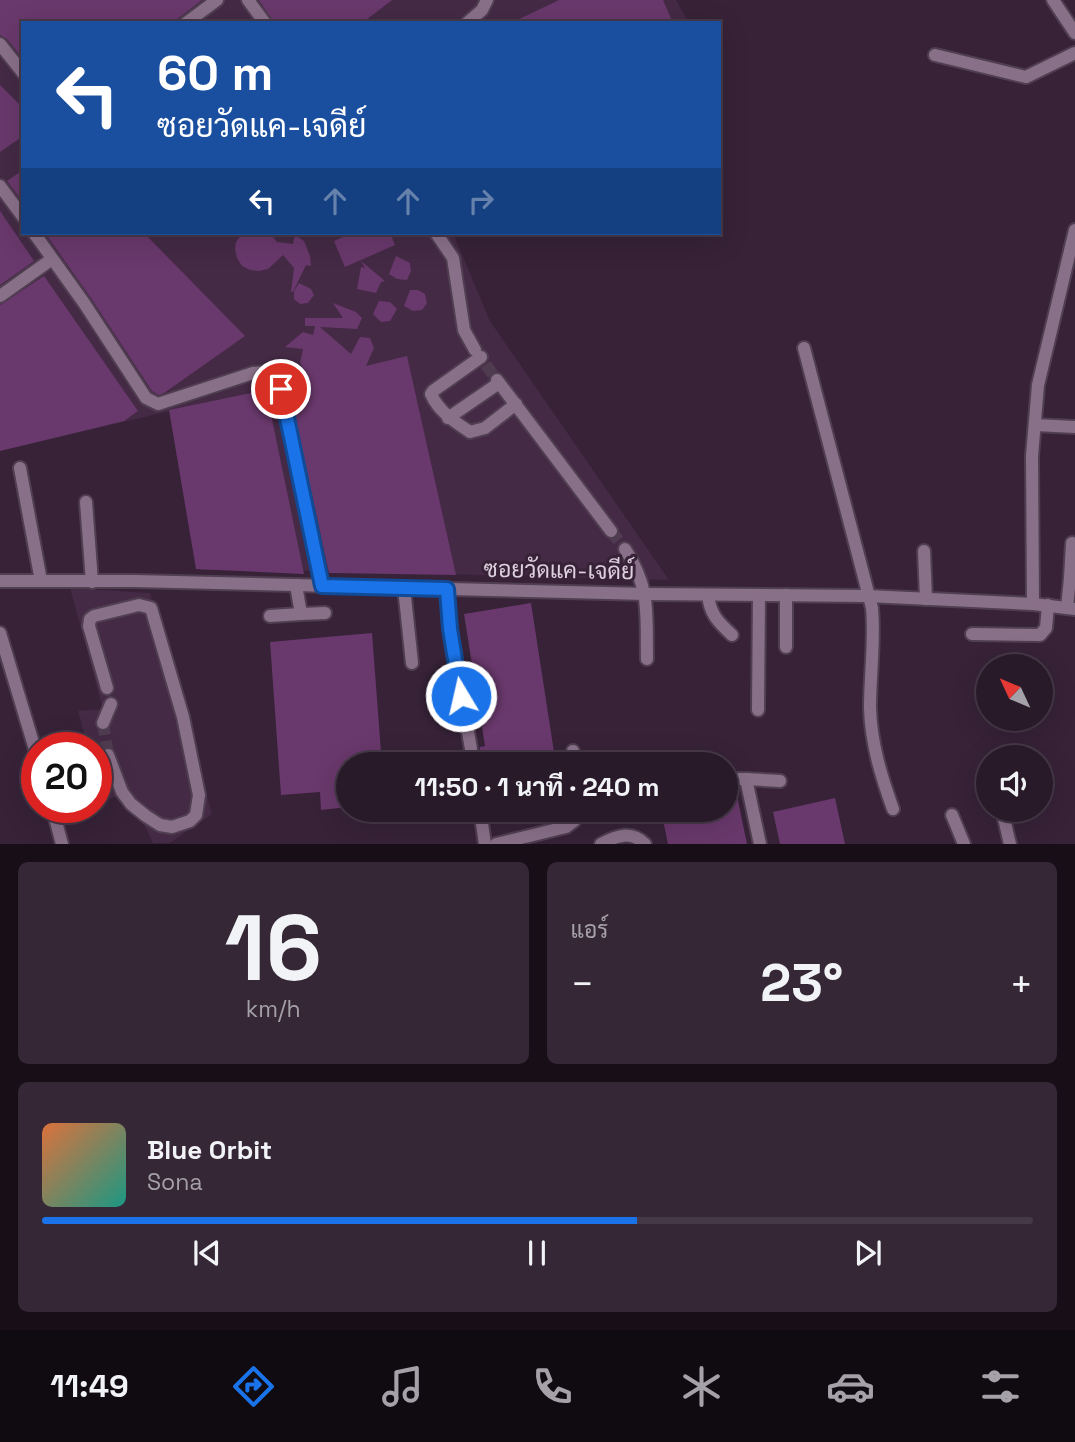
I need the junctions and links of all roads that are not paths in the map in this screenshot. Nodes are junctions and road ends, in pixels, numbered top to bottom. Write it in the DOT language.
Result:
graph roads {
  1 [pos="217,0"];
  2 [pos="248,0"];
  3 [pos="487,0"];
  4 [pos="1053,0"];
  5 [pos="189,21"];
  6 [pos="264,21"];
  7 [pos="469,21"];
  8 [pos="1075,33"];
  9 [pos="0,44"];
  10 [pos="1075,53"];
  11 [pos="935,55"];
  12 [pos="21,70"];
  13 [pos="0,186"];
  14 [pos="21,214"];
  15 [pos="1075,230"];
  16 [pos="35,235"];
  17 [pos="437,235"];
  18 [pos="52,259"];
  19 [pos="0,296"];
  20 [pos="804,348"];
  21 [pos="516,404"];
  22 [pos="448,418"];
  23 [pos="1035,425"];
  24 [pos="1075,427"];
  25 [pos="20,468"];
  26 [pos="86,502"];
  27 [pos="611,531"];
  28 [pos="1072,543"];
  29 [pos="625,549"];
  30 [pos="924,551"];
  31 [pos="1072,578"];
  32 [pos="0,581"];
  33 [pos="41,581"];
  34 [pos="135,581"];
  35 [pos="93,582"];
  36 [pos="296,585"];
  37 [pos="322,586"];
  38 [pos="404,588"];
  39 [pos="447,589"];
  40 [pos="646,594"];
  41 [pos="708,595"];
  42 [pos="759,595"];
  43 [pos="786,595"];
  44 [pos="869,596"];
  45 [pos="926,599"];
  46 [pos="1033,604"];
  47 [pos="139,605"];
  48 [pos="1048,605"];
  49 [pos="1071,608"];
  50 [pos="325,613"];
  51 [pos="301,614"];
  52 [pos="270,616"];
  53 [pos="0,633"];
  54 [pos="972,634"];
  55 [pos="732,635"];
  56 [pos="786,648"];
  57 [pos="647,659"];
  58 [pos="412,663"];
  59 [pos="107,688"];
  60 [pos="111,704"];
  61 [pos="758,710"];
  62 [pos="103,723"];
  63 [pos="30,732"];
  64 [pos="471,749"];
  65 [pos="112,766"];
  66 [pos="738,779"];
  67 [pos="746,779"];
  68 [pos="780,781"];
  69 [pos="893,809"];
  70 [pos="952,815"];
  71 [pos="482,822"];
  72 [pos="573,822"];
  73 [pos="1005,822"];
  74 [pos="56,823"];
  75 [pos="62,844"];
  76 [pos="485,844"];
  77 [pos="496,844"];
  78 [pos="601,844"];
  79 [pos="645,844"];
  80 [pos="760,844"];
  81 [pos="964,844"];
  82 [pos="1010,844"];
  1 -- 5 [label="street"];
  2 -- 6 [label="street"];
  3 -- 7 [label="street"];
  4 -- 8 [label="street"];
  9 -- 12 [label="street"];
  10 -- 11 [label="street"];
  13 -- 14 [label="street"];
  15 -- 23 [label="street"];
  16 -- 18 [label="street"];
  17 -- 22 [label="street"];
  18 -- 19 [label="street"];
  18 -- 37 [label="street"];
  20 -- 44 [label="street"];
  21 -- 22 [label="street"];
  21 -- 22 [label="street"];
  21 -- 27 [label="street"];
  23 -- 24 [label="street"];
  23 -- 46 [label="street"];
  25 -- 33 [label="street"];
  26 -- 35 [label="street"];
  28 -- 31 [label="street"];
  29 -- 40 [label="street"];
  30 -- 45 [label="street"];
  31 -- 49 [label="street"];
  32 -- 33 [label="street, ซอยวัดแค-เจดีย์"];
  33 -- 35 [label="street, ซอยวัดแค-เจดีย์"];
  34 -- 35 [label="street, ซอยวัดแค-เจดีย์"];
  34 -- 36 [label="street, ซอยวัดแค-เจดีย์"];
  34 -- 47 [label="street"];
  36 -- 37 [label="street, ซอยวัดแค-เจดีย์"];
  36 -- 51 [label="street"];
  37 -- 38 [label="street, ซอยวัดแค-เจดีย์"];
  38 -- 39 [label="street, ซอยวัดแค-เจดีย์"];
  38 -- 58 [label="street"];
  39 -- 40 [label="street, ซอยวัดแค-เจดีย์"];
  39 -- 64 [label="street"];
  40 -- 41 [label="street, ซอยวัดแค-เจดีย์"];
  40 -- 57 [label="street"];
  41 -- 42 [label="street, ซอยวัดแค-เจดีย์"];
  41 -- 55 [label="street"];
  42 -- 43 [label="street, ซอยวัดแค-เจดีย์"];
  42 -- 61 [label="street"];
  43 -- 44 [label="street, ซอยวัดแค-เจดีย์"];
  43 -- 56 [label="street"];
  44 -- 45 [label="street, ซอยวัดแค-เจดีย์"];
  44 -- 69 [label="street"];
  45 -- 46 [label="street, ซอยวัดแค-เจดีย์"];
  46 -- 48 [label="street, ซอยวัดแค-เจดีย์"];
  47 -- 59 [label="street"];
  47 -- 65 [label="street"];
  48 -- 49 [label="street, ซอยวัดแค-เจดีย์"];
  48 -- 54 [label="street"];
  50 -- 51 [label="street"];
  51 -- 52 [label="street"];
  53 -- 63 [label="street"];
  60 -- 62 [label="street"];
  66 -- 67 [label="street"];
  67 -- 68 [label="street"];
  67 -- 80 [label="street"];
  70 -- 81 [label="street"];
  71 -- 76 [label="street"];
  72 -- 77 [label="street"];
  73 -- 82 [label="street"];
  74 -- 75 [label="street"];
  78 -- 79 [label="street"];
}
